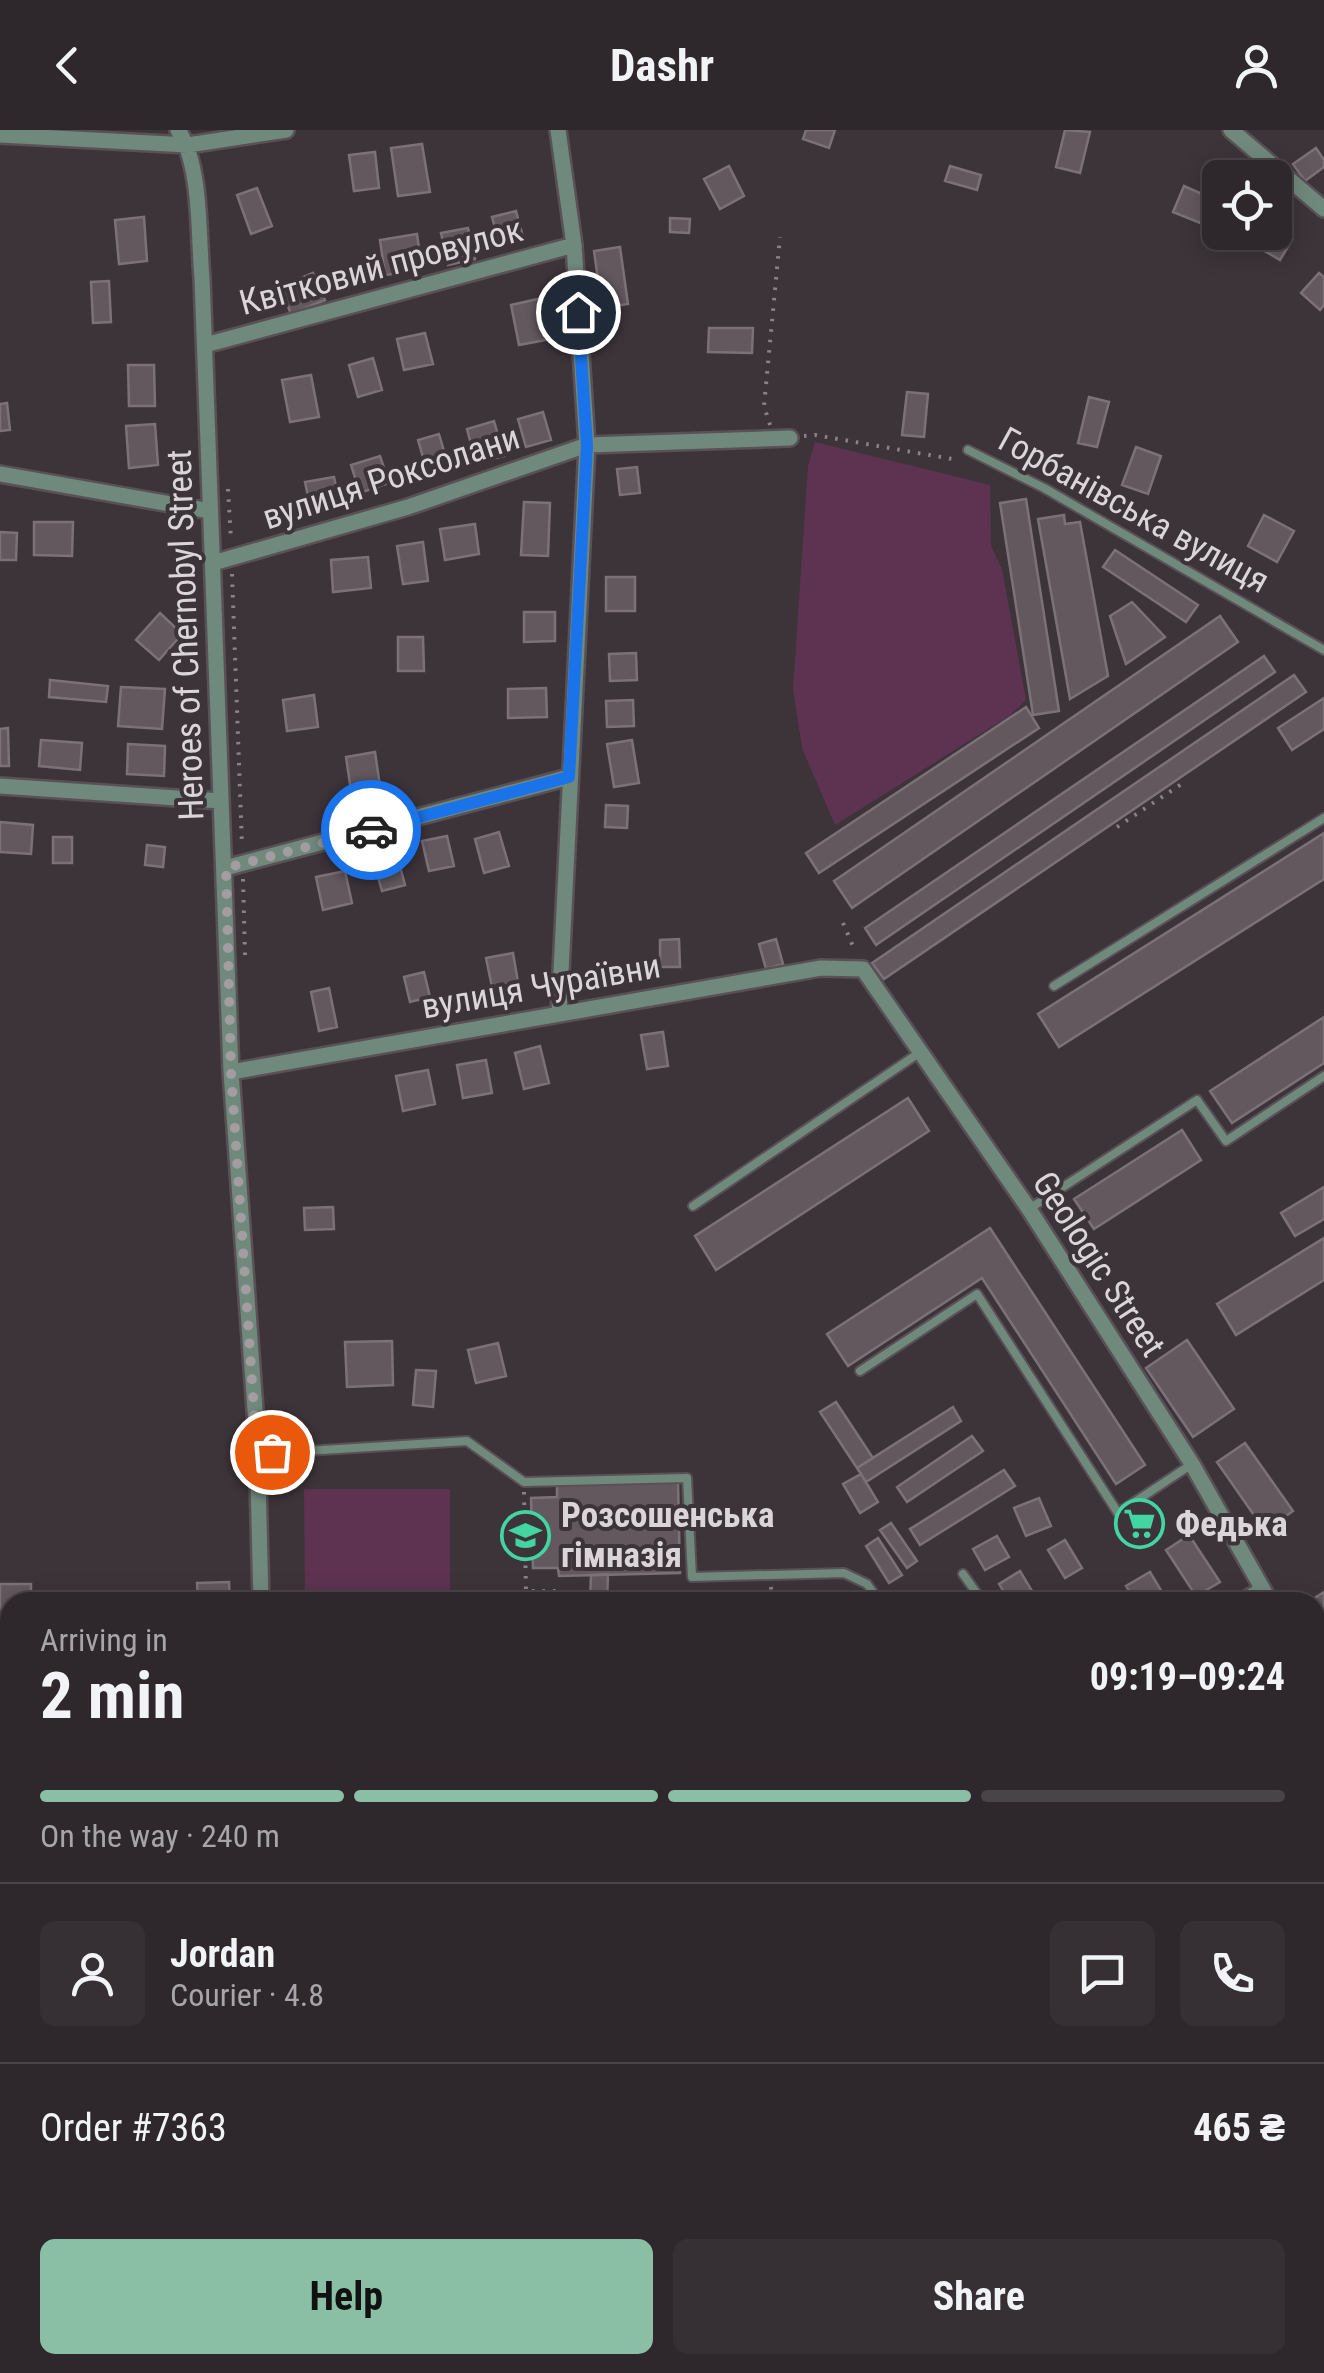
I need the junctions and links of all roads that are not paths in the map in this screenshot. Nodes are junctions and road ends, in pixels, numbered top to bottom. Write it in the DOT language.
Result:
graph roads {
  1 [pos="178,130"];
  2 [pos="286,130"];
  3 [pos="558,130"];
  4 [pos="1231,130"];
  5 [pos="0,135"];
  6 [pos="188,145"];
  7 [pos="1324,210"];
  8 [pos="574,245"];
  9 [pos="205,345"];
  10 [pos="782,438"];
  11 [pos="587,446"];
  12 [pos="968,450"];
  13 [pos="0,474"];
  14 [pos="210,512"];
  15 [pos="213,564"];
  16 [pos="1324,650"];
  17 [pos="569,777"];
  18 [pos="0,786"];
  19 [pos="221,801"];
  20 [pos="1324,818"];
  21 [pos="226,868"];
  22 [pos="863,968"];
  23 [pos="1054,986"];
  24 [pos="559,1012"];
  25 [pos="919,1053"];
  26 [pos="231,1072"];
  27 [pos="1324,1076"];
  28 [pos="693,1206"];
  29 [pos="1028,1210"];
  30 [pos="860,1371"];
  31 [pos="257,1454"];
  32 [pos="1192,1464"];
  33 [pos="964,1574"];
  34 [pos="261,1592"];
  35 [pos="873,1592"];
  36 [pos="976,1592"];
  37 [pos="1264,1592"];
  1 -- 6 [label="street"];
  2 -- 6 [label="street"];
  3 -- 8 [label="street"];
  4 -- 7 [label="street"];
  5 -- 6 [label="street"];
  6 -- 9 [label="street, Heroes of Chernobyl Street"];
  8 -- 9 [label="street, Квітковий провулок"];
  8 -- 11 [label="street"];
  9 -- 14 [label="street, Heroes of Chernobyl Street"];
  10 -- 11 [label="street, вулиця Роксолани"];
  11 -- 15 [label="street, вулиця Роксолани"];
  11 -- 17 [label="street"];
  12 -- 16 [label="lane, Горбанівська вулиця"];
  13 -- 14 [label="street"];
  14 -- 15 [label="street, Heroes of Chernobyl Street"];
  15 -- 19 [label="street, Heroes of Chernobyl Street"];
  17 -- 21 [label="street"];
  17 -- 24 [label="street"];
  18 -- 19 [label="street"];
  19 -- 21 [label="street, Heroes of Chernobyl Street"];
  20 -- 23 [label="lane"];
  21 -- 26 [label="street, Heroes of Chernobyl Street"];
  22 -- 24 [label="street, вулиця Чураївни"];
  22 -- 25 [label="street, Geologic Street"];
  24 -- 26 [label="street, вулиця Чураївни"];
  25 -- 28 [label="lane"];
  25 -- 29 [label="street, Geologic Street"];
  26 -- 31 [label="street, Heroes of Chernobyl Street"];
  27 -- 29 [label="lane"];
  29 -- 32 [label="street, Geologic Street"];
  30 -- 32 [label="lane"];
  31 -- 34 [label="street, Heroes of Chernobyl Street"];
  31 -- 35 [label="lane"];
  32 -- 37 [label="street, Geologic Street"];
  33 -- 36 [label="lane"];
}
